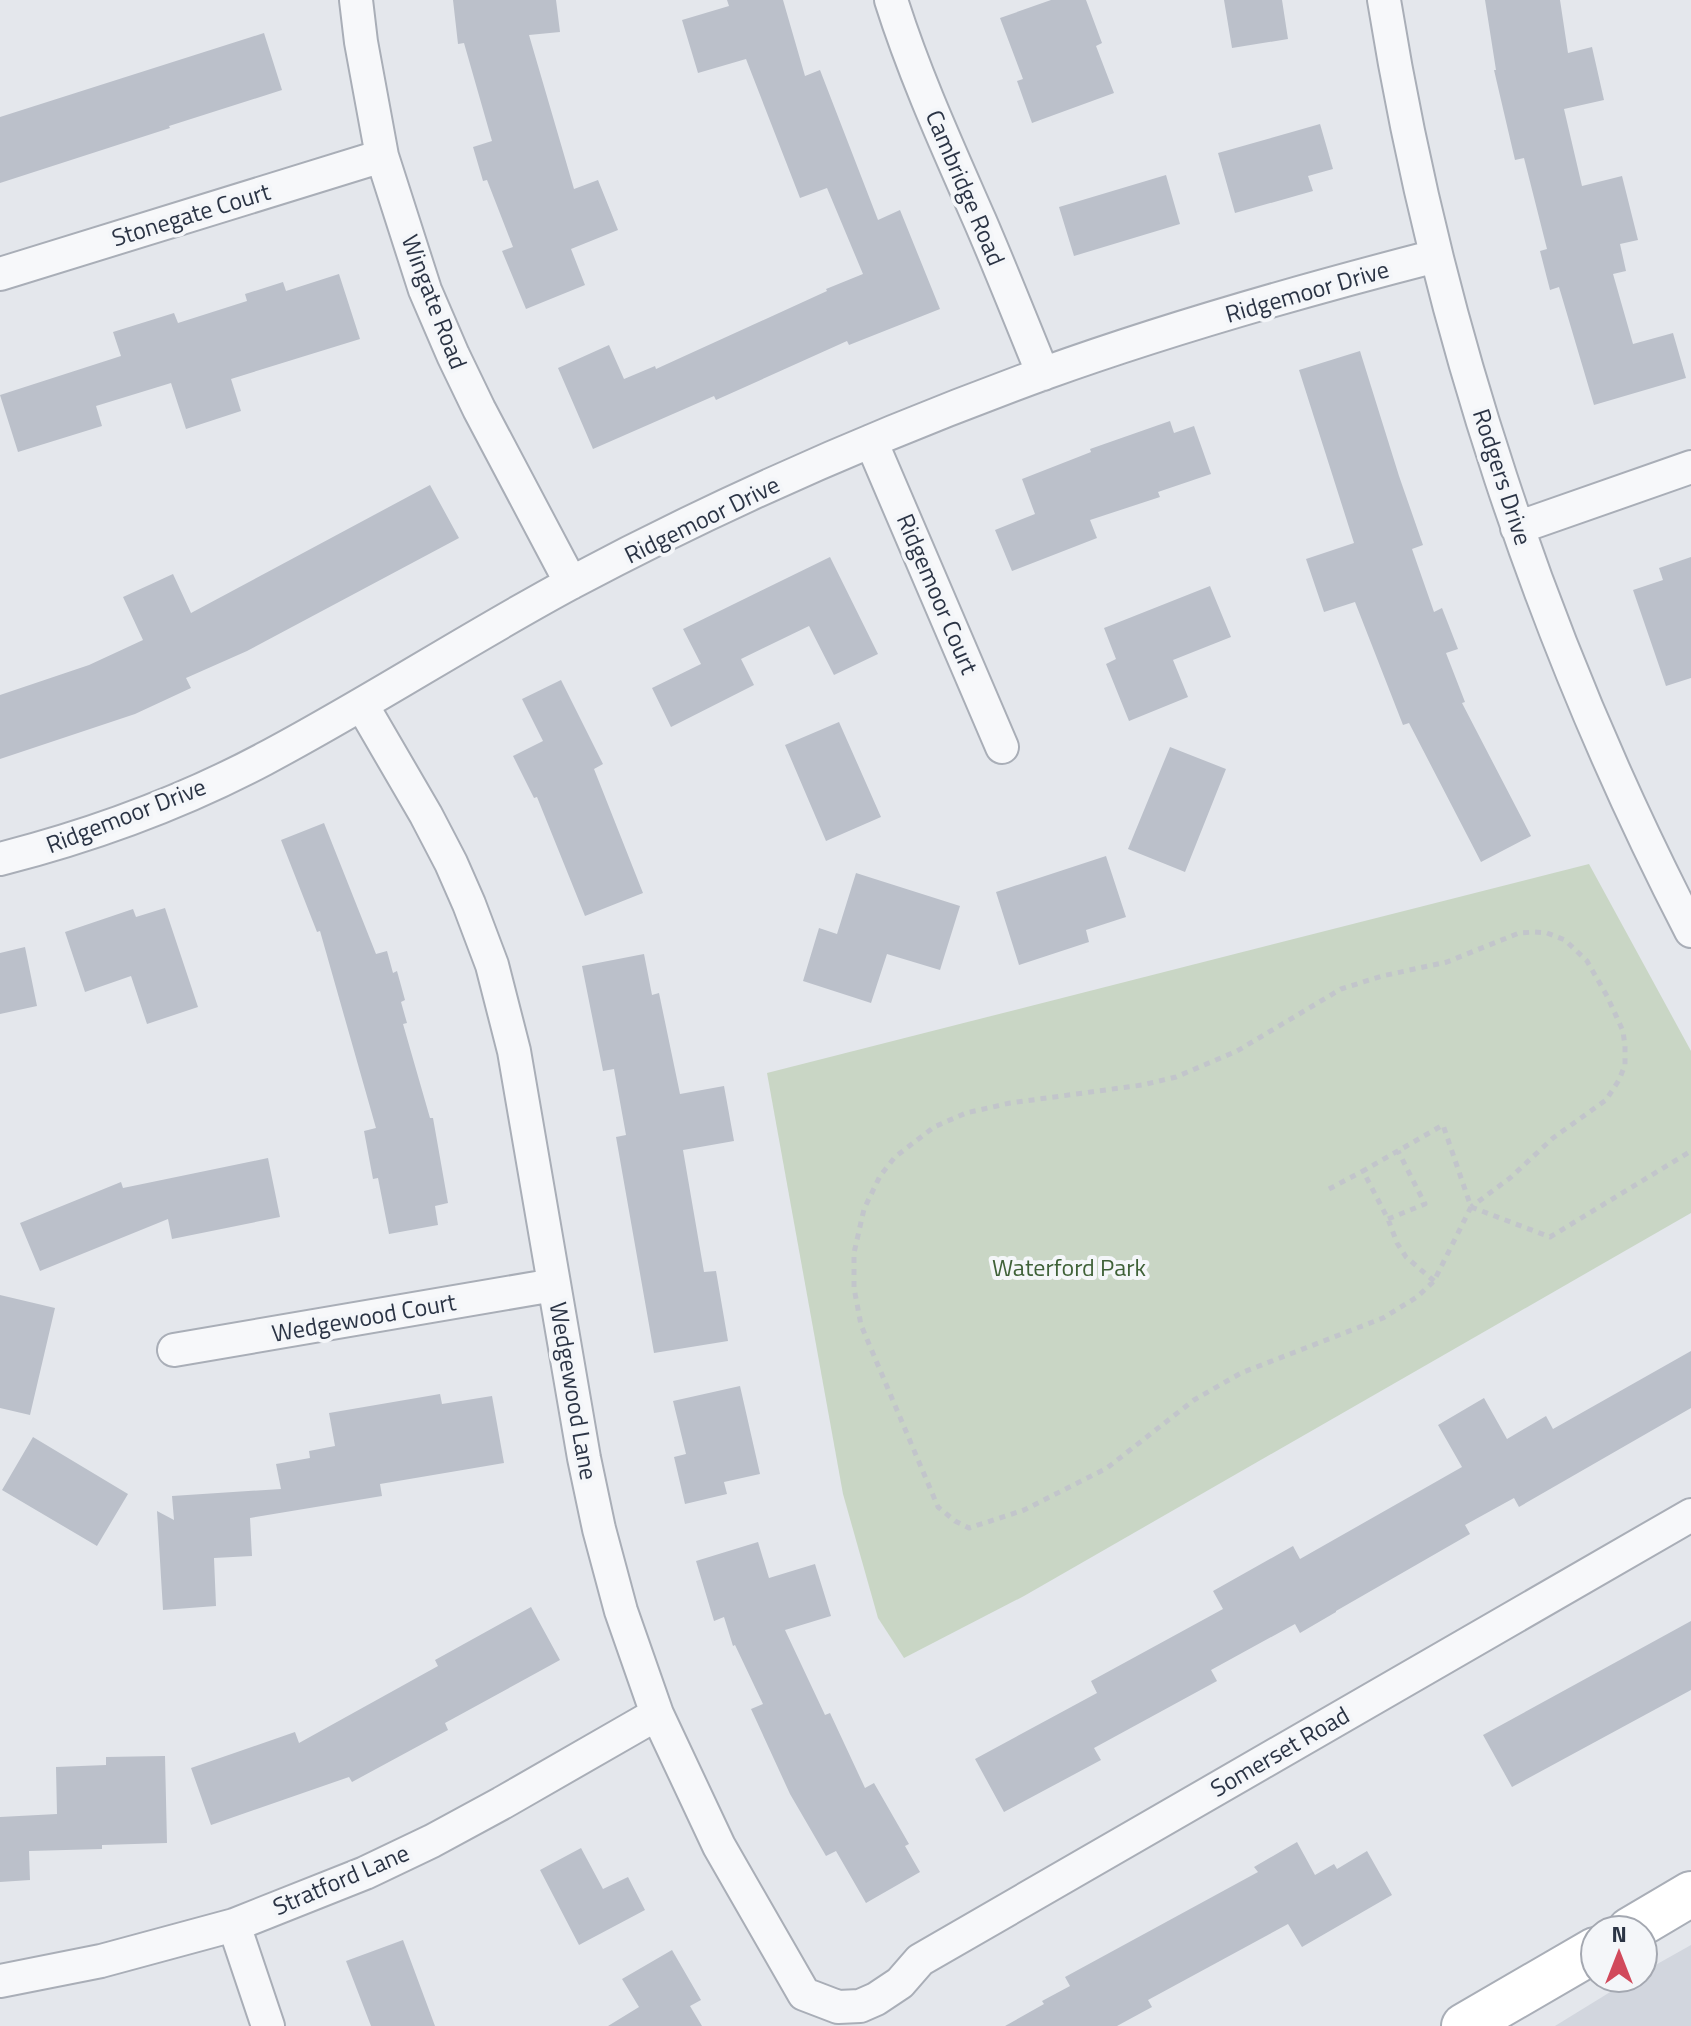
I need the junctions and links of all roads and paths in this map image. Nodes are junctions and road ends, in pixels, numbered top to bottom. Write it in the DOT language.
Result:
graph roads {
  1 [pos="356,0"];
  2 [pos="891,0"];
  3 [pos="1384,0"];
  4 [pos="382,156"];
  5 [pos="1436,256"];
  6 [pos="0,274"];
  7 [pos="1043,374"];
  8 [pos="871,441"];
  9 [pos="1691,467"];
  10 [pos="1517,528"];
  11 [pos="571,583"];
  12 [pos="362,705"];
  13 [pos="1002,747"];
  14 [pos="0,859"];
  15 [pos="1691,931"];
  16 [pos="1397,1151"];
  17 [pos="1691,1151"];
  18 [pos="1363,1171"];
  19 [pos="1329,1189"];
  20 [pos="1471,1207"];
  21 [pos="1388,1219"];
  22 [pos="1434,1281"];
  23 [pos="554,1285"];
  24 [pos="174,1350"];
  25 [pos="1691,1515"];
  26 [pos="657,1714"];
  27 [pos="1691,1894"];
  28 [pos="1657,1914"];
  29 [pos="234,1925"];
  30 [pos="1579,1959"];
  31 [pos="0,1981"];
  32 [pos="876,1999"];
  33 [pos="268,2026"];
  34 [pos="1464,2026"];
  1 -- 4 [label="street, Wingate Road"];
  2 -- 7 [label="street, Cambridge Road"];
  3 -- 5 [label="street, Rodgers Drive"];
  4 -- 6 [label="street, Stonegate Court"];
  4 -- 11 [label="street, Wingate Road"];
  5 -- 7 [label="street, Ridgemoor Drive"];
  5 -- 10 [label="street, Rodgers Drive"];
  7 -- 8 [label="street, Ridgemoor Drive"];
  8 -- 11 [label="street, Ridgemoor Drive"];
  8 -- 13 [label="street, Ridgemoor Court"];
  9 -- 10 [label="street"];
  10 -- 15 [label="street, Rodgers Drive"];
  11 -- 12 [label="street, Ridgemoor Drive"];
  12 -- 14 [label="street, Ridgemoor Drive"];
  12 -- 23 [label="street, Wedgewood Lane"];
  16 -- 18 [label="path"];
  16 -- 20 [label="path"];
  16 -- 21 [label="path"];
  17 -- 20 [label="path"];
  18 -- 19 [label="path"];
  18 -- 21 [label="path"];
  20 -- 22 [label="path"];
  20 -- 22 [label="path"];
  21 -- 22 [label="path"];
  23 -- 24 [label="street, Wedgewood Court"];
  23 -- 26 [label="street, Wedgewood Lane"];
  25 -- 32 [label="street, Somerset Road"];
  26 -- 29 [label="street, Stratford Lane"];
  26 -- 32 [label="street, Wedgewood Lane"];
  27 -- 28 [label="main road"];
  29 -- 31 [label="street, Stratford Lane"];
  29 -- 33 [label="street"];
  30 -- 34 [label="main road"];
}
